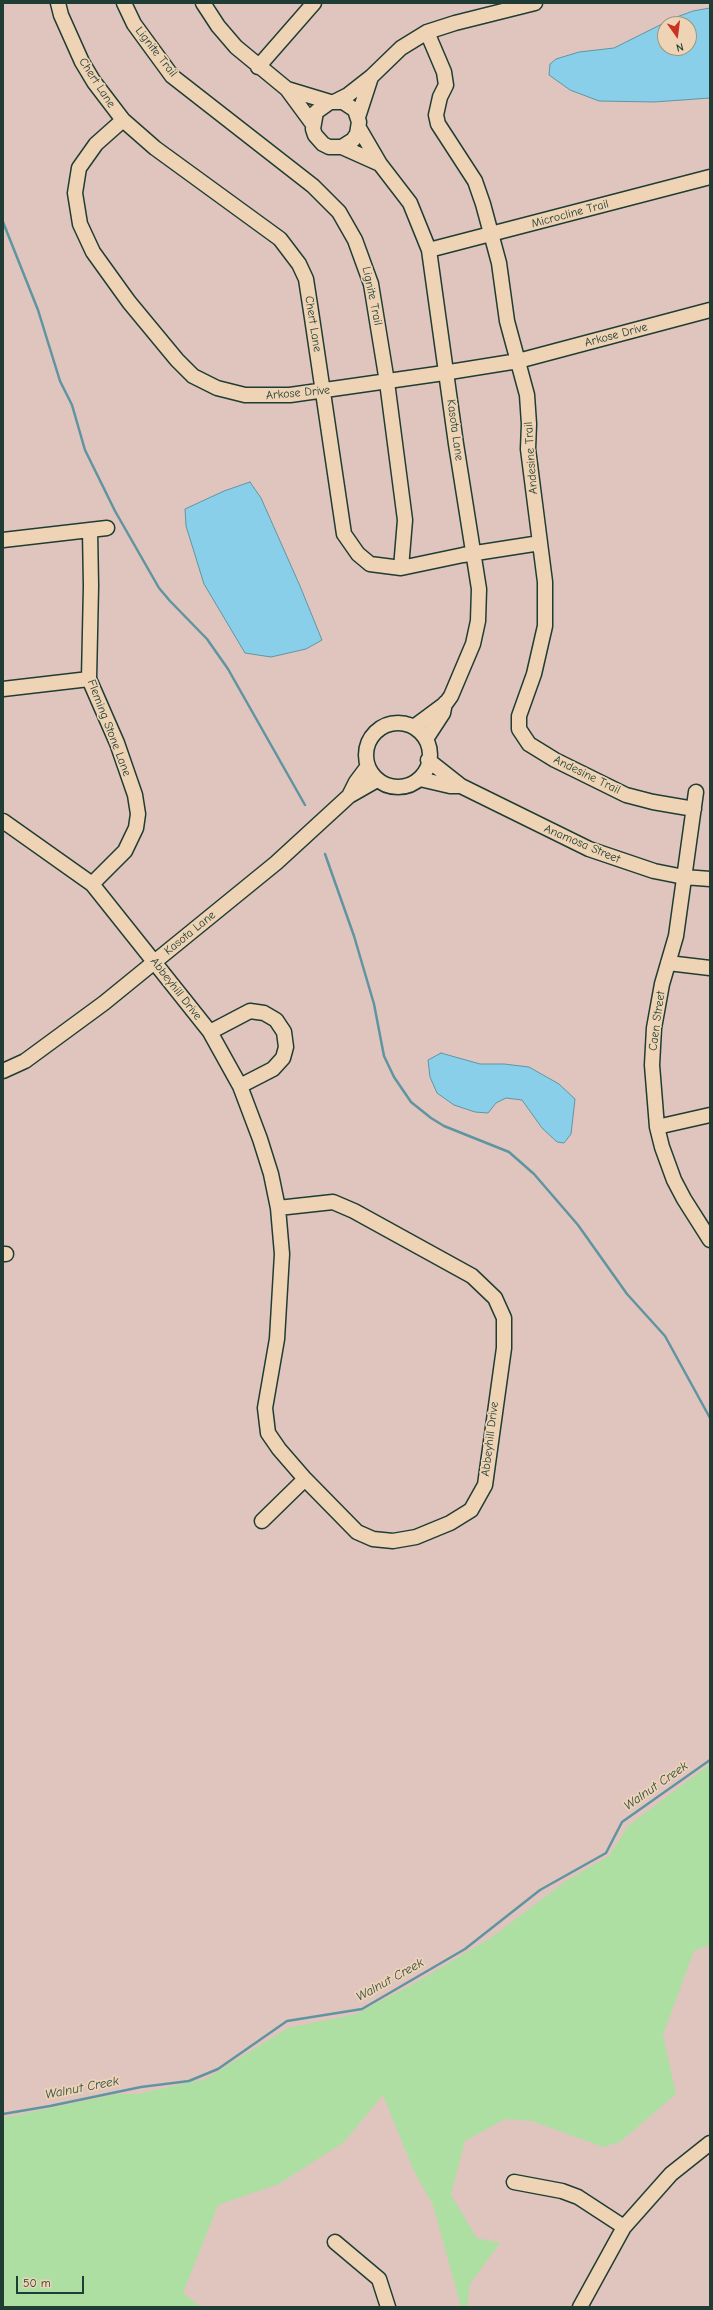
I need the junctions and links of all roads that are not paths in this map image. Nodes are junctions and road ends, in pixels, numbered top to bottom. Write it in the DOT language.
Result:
graph roads {
  1 [pos="58,3"];
  2 [pos="124,3"];
  3 [pos="203,3"];
  4 [pos="314,3"];
  5 [pos="535,3"];
  6 [pos="427,32"];
  7 [pos="258,66"];
  8 [pos="371,77"];
  9 [pos="287,89"];
  10 [pos="333,101"];
  11 [pos="123,120"];
  12 [pos="358,122"];
  13 [pos="312,123"];
  14 [pos="342,147"];
  15 [pos="380,164"];
  16 [pos="710,177"];
  17 [pos="491,234"];
  18 [pos="429,250"];
  19 [pos="710,310"];
  20 [pos="518,360"];
  21 [pos="447,372"];
  22 [pos="387,382"];
  23 [pos="322,391"];
  24 [pos="107,528"];
  25 [pos="90,530"];
  26 [pos="3,540"];
  27 [pos="540,543"];
  28 [pos="475,553"];
  29 [pos="401,568"];
  30 [pos="89,679"];
  31 [pos="3,689"];
  32 [pos="446,703"];
  33 [pos="415,726"];
  34 [pos="426,739"];
  35 [pos="428,760"];
  36 [pos="368,766"];
  37 [pos="420,779"];
  38 [pos="377,780"];
  39 [pos="461,786"];
  40 [pos="696,792"];
  41 [pos="349,796"];
  42 [pos="694,809"];
  43 [pos="3,821"];
  44 [pos="684,877"];
  45 [pos="710,879"];
  46 [pos="92,884"];
  47 [pos="155,962"];
  48 [pos="668,963"];
  49 [pos="710,968"];
  50 [pos="210,1032"];
  51 [pos="3,1071"];
  52 [pos="240,1086"];
  53 [pos="710,1115"];
  54 [pos="657,1127"];
  55 [pos="278,1208"];
  56 [pos="710,1240"];
  57 [pos="305,1479"];
  58 [pos="262,1521"];
  59 [pos="710,2143"];
  60 [pos="514,2182"];
  61 [pos="624,2227"];
  62 [pos="335,2242"];
  63 [pos="388,2307"];
  64 [pos="580,2307"];
  1 -- 11 [label="street, Chert Lane"];
  2 -- 22 [label="street, Lignite Trail"];
  3 -- 7 [label="street, Kasota Lane"];
  4 -- 7 [label="street"];
  5 -- 6 [label="street"];
  6 -- 8 [label="street"];
  6 -- 17 [label="street, Andesine Trail"];
  7 -- 9 [label="street, Kasota Lane"];
  8 -- 10 [label="street"];
  8 -- 12 [label="street"];
  9 -- 10 [label="street, Kasota Lane"];
  9 -- 13 [label="street, Kasota Lane"];
  10 -- 12 [label="street, Kasota Lane"];
  10 -- 13 [label="street"];
  11 -- 23 [label="street, Chert Lane"];
  11 -- 23 [label="street, Arkose Drive"];
  12 -- 14 [label="street"];
  12 -- 15 [label="street, Kasota Lane"];
  13 -- 14 [label="street, Kasota Lane"];
  14 -- 15 [label="street, Kasota Lane"];
  15 -- 18 [label="street, Kasota Lane"];
  16 -- 17 [label="street, Microcline Trail"];
  17 -- 18 [label="street, Microcline Trail"];
  17 -- 20 [label="street, Andesine Trail"];
  18 -- 21 [label="street, Kasota Lane"];
  19 -- 20 [label="street, Arkose Drive"];
  20 -- 21 [label="street, Arkose Drive"];
  20 -- 27 [label="street, Andesine Trail"];
  21 -- 22 [label="street, Arkose Drive"];
  21 -- 28 [label="street, Kasota Lane"];
  22 -- 23 [label="street, Arkose Drive"];
  22 -- 29 [label="street, Lignite Trail"];
  23 -- 29 [label="street, Chert Lane"];
  24 -- 25 [label="street"];
  25 -- 26 [label="street"];
  25 -- 30 [label="street, Fleming Stone Lane"];
  27 -- 28 [label="street, Chert Lane"];
  27 -- 42 [label="street, Andesine Trail"];
  28 -- 29 [label="street, Chert Lane"];
  28 -- 32 [label="street, Kasota Lane"];
  30 -- 31 [label="street"];
  30 -- 46 [label="street, Fleming Stone Lane"];
  32 -- 33 [label="street, Kasota Lane"];
  32 -- 34 [label="street, Kasota Lane"];
  33 -- 34 [label="street"];
  33 -- 36 [label="street"];
  34 -- 35 [label="street"];
  35 -- 37 [label="street"];
  35 -- 39 [label="street, Anamosa Street"];
  36 -- 38 [label="street"];
  36 -- 41 [label="street, Kasota Lane"];
  37 -- 38 [label="street"];
  37 -- 39 [label="street, Anamosa Street"];
  38 -- 41 [label="street, Kasota Lane"];
  39 -- 44 [label="street, Anamosa Street"];
  40 -- 42 [label="street, Caen Street"];
  41 -- 47 [label="street, Kasota Lane"];
  42 -- 44 [label="street, Caen Street"];
  43 -- 46 [label="street, Abbeyhill Drive"];
  44 -- 45 [label="street, Anamosa Street"];
  44 -- 48 [label="street, Caen Street"];
  46 -- 47 [label="street, Abbeyhill Drive"];
  47 -- 50 [label="street, Abbeyhill Drive"];
  47 -- 51 [label="street, Kasota Lane"];
  48 -- 49 [label="street"];
  48 -- 54 [label="street, Caen Street"];
  50 -- 52 [label="street, Abbeyhill Drive"];
  50 -- 52 [label="street"];
  52 -- 55 [label="street, Abbeyhill Drive"];
  53 -- 54 [label="street"];
  54 -- 56 [label="street, Caen Street"];
  55 -- 57 [label="street, Abbeyhill Drive"];
  55 -- 57 [label="street, Abbeyhill Drive"];
  57 -- 58 [label="street"];
  59 -- 61 [label="street"];
  60 -- 61 [label="street"];
  61 -- 64 [label="street"];
  62 -- 63 [label="street"];
}
